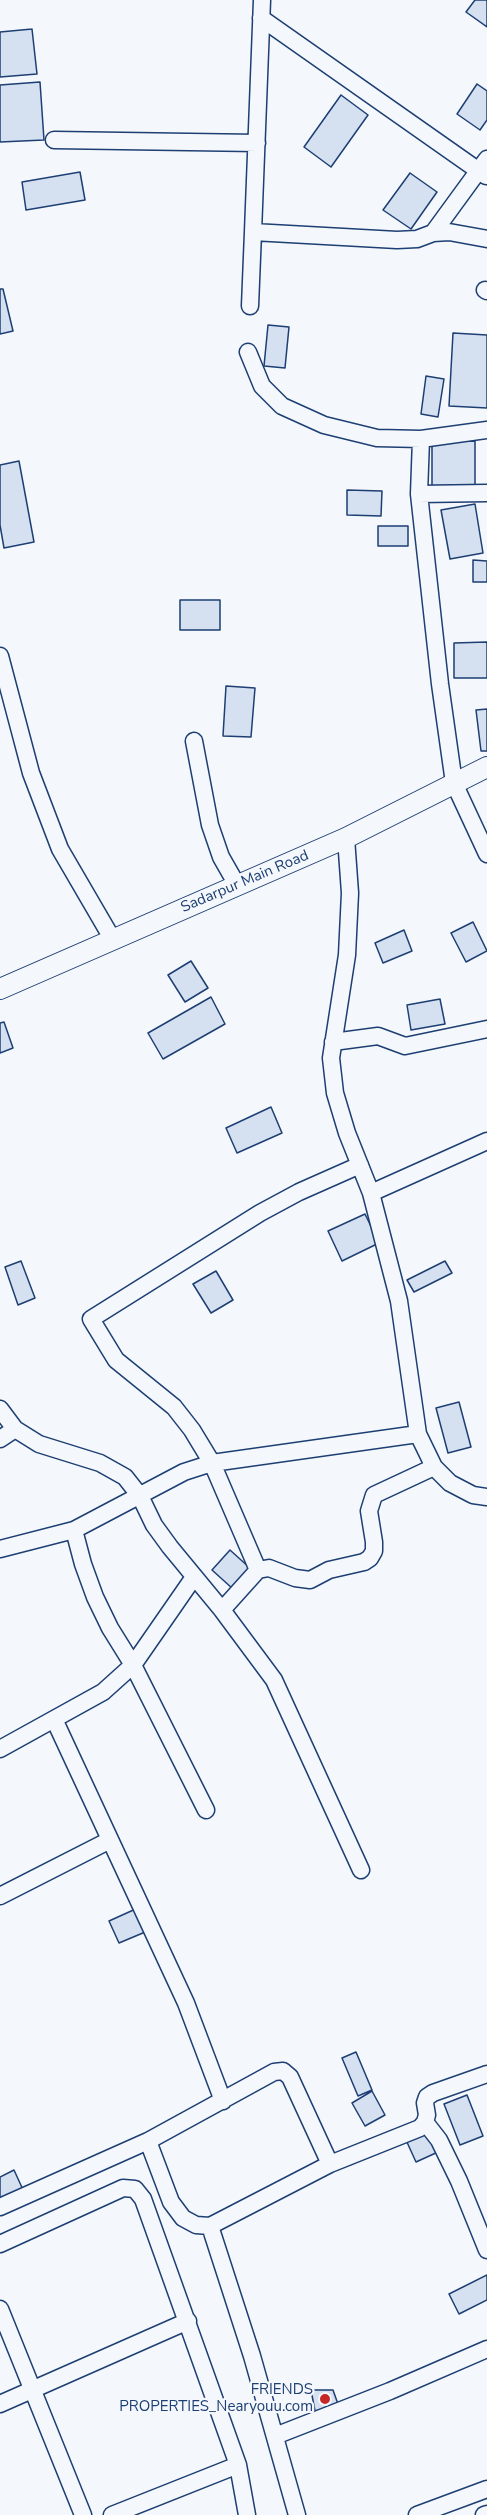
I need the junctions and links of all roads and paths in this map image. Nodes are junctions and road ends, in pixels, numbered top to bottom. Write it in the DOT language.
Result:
graph roads {
  1 [pos="262,0"];
  2 [pos="261,18"];
  3 [pos="54,140"];
  4 [pos="257,143"];
  5 [pos="484,169"];
  6 [pos="253,232"];
  7 [pos="433,233"];
  8 [pos="487,239"];
  9 [pos="250,306"];
  10 [pos="248,351"];
  11 [pos="487,430"];
  12 [pos="422,439"];
  13 [pos="487,493"];
  14 [pos="419,494"];
  15 [pos="0,656"];
  16 [pos="194,741"];
  17 [pos="487,767"];
  18 [pos="454,783"];
  19 [pos="346,838"];
  20 [pos="487,854"];
  21 [pos="237,885"];
  22 [pos="113,940"];
  23 [pos="0,989"];
  24 [pos="487,1029"];
  25 [pos="333,1042"];
  26 [pos="487,1141"];
  27 [pos="360,1166"];
  28 [pos="371,1193"];
  29 [pos="0,1409"];
  30 [pos="15,1429"];
  31 [pos="418,1434"];
  32 [pos="0,1438"];
  33 [pos="212,1462"];
  34 [pos="434,1467"];
  35 [pos="140,1496"];
  36 [pos="487,1497"];
  37 [pos="74,1530"];
  38 [pos="0,1549"];
  39 [pos="258,1570"];
  40 [pos="194,1577"];
  41 [pos="222,1610"];
  42 [pos="133,1665"];
  43 [pos="54,1719"];
  44 [pos="0,1749"];
  45 [pos="206,1810"];
  46 [pos="110,1840"];
  47 [pos="362,1870"];
  48 [pos="0,1896"];
  49 [pos="487,2074"];
  50 [pos="223,2101"];
  51 [pos="425,2122"];
  52 [pos="148,2141"];
  53 [pos="330,2164"];
  54 [pos="0,2207"];
  55 [pos="210,2226"];
  56 [pos="0,2244"];
  57 [pos="487,2250"];
  58 [pos="0,2309"];
  59 [pos="189,2321"];
  60 [pos="487,2349"];
  61 [pos="33,2390"];
  62 [pos="0,2404"];
  63 [pos="275,2436"];
  64 [pos="238,2465"];
  65 [pos="487,2489"];
  66 [pos="82,2515"];
  67 [pos="112,2515"];
  68 [pos="248,2515"];
  69 [pos="297,2515"];
  70 [pos="417,2515"];
  1 -- 2 [label="street"];
  2 -- 4 [label="street"];
  2 -- 5 [label="street"];
  3 -- 4 [label="street"];
  4 -- 6 [label="street"];
  5 -- 7 [label="street"];
  6 -- 7 [label="street"];
  6 -- 9 [label="street"];
  7 -- 8 [label="street"];
  10 -- 12 [label="street"];
  11 -- 12 [label="street"];
  12 -- 14 [label="street"];
  13 -- 14 [label="street"];
  14 -- 18 [label="street"];
  15 -- 22 [label="street"];
  16 -- 21 [label="street"];
  17 -- 18 [label="street, Sadarpur Main Road"];
  18 -- 19 [label="street, Sadarpur Main Road"];
  18 -- 20 [label="street"];
  19 -- 21 [label="street, Sadarpur Main Road"];
  19 -- 25 [label="street"];
  21 -- 22 [label="street, Sadarpur Main Road"];
  22 -- 23 [label="street, Sadarpur Main Road"];
  24 -- 25 [label="street"];
  25 -- 27 [label="street"];
  26 -- 28 [label="street"];
  27 -- 28 [label="street"];
  27 -- 33 [label="street"];
  28 -- 31 [label="street"];
  29 -- 30 [label="street"];
  30 -- 32 [label="street"];
  30 -- 35 [label="street"];
  31 -- 33 [label="street"];
  31 -- 34 [label="street"];
  33 -- 35 [label="street"];
  33 -- 39 [label="street"];
  34 -- 36 [label="street"];
  34 -- 39 [label="street"];
  35 -- 37 [label="street"];
  35 -- 40 [label="street"];
  37 -- 38 [label="street"];
  37 -- 42 [label="street"];
  39 -- 41 [label="street"];
  40 -- 41 [label="street"];
  40 -- 42 [label="street"];
  41 -- 47 [label="street"];
  42 -- 43 [label="street"];
  42 -- 45 [label="street"];
  43 -- 44 [label="street"];
  43 -- 46 [label="street"];
  46 -- 48 [label="street"];
  46 -- 50 [label="street"];
  49 -- 51 [label="street"];
  50 -- 52 [label="street"];
  50 -- 53 [label="street"];
  51 -- 53 [label="street"];
  51 -- 57 [label="street"];
  52 -- 54 [label="street"];
  52 -- 55 [label="street"];
  53 -- 55 [label="street"];
  55 -- 63 [label="street"];
  56 -- 59 [label="street"];
  58 -- 61 [label="street"];
  59 -- 61 [label="street"];
  59 -- 64 [label="street"];
  60 -- 63 [label="street"];
  61 -- 62 [label="street"];
  61 -- 66 [label="street"];
  63 -- 69 [label="street"];
  64 -- 67 [label="street"];
  64 -- 68 [label="street"];
  65 -- 70 [label="street"];
}
